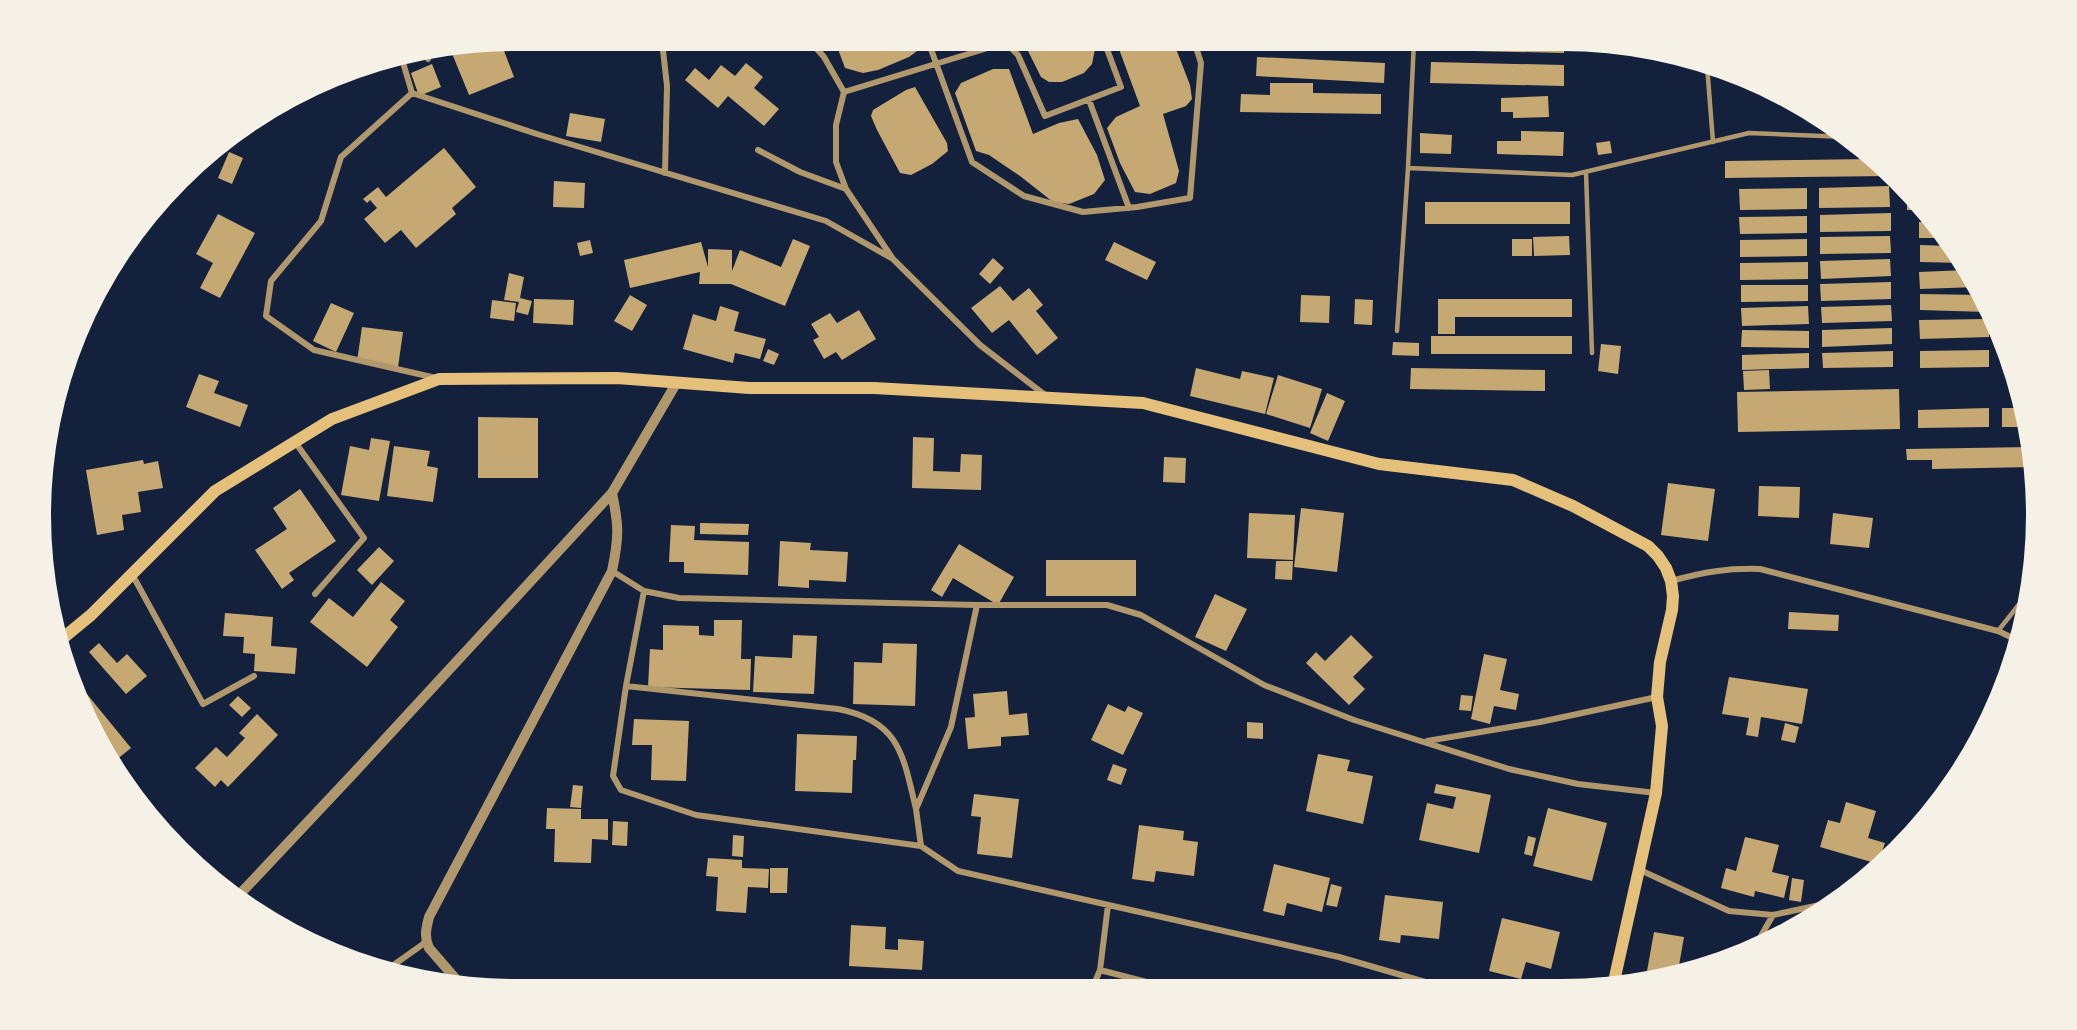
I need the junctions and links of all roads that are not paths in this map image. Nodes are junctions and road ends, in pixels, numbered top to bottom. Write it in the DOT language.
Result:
graph roads {
  1 [pos="663,51"];
  2 [pos="819,51"];
  3 [pos="932,51"];
  4 [pos="977,51"];
  5 [pos="1014,51"];
  6 [pos="1108,51"];
  7 [pos="1197,51"];
  8 [pos="1414,51"];
  9 [pos="937,64"];
  10 [pos="404,65"];
  11 [pos="1708,75"];
  12 [pos="844,92"];
  13 [pos="412,93"];
  14 [pos="1089,100"];
  15 [pos="1829,135"];
  16 [pos="1713,142"];
  17 [pos="758,150"];
  18 [pos="1408,168"];
  19 [pos="1586,172"];
  20 [pos="665,173"];
  21 [pos="846,189"];
  22 [pos="1129,208"];
  23 [pos="893,259"];
  24 [pos="1397,331"];
  25 [pos="1592,353"];
  26 [pos="439,379"];
  27 [pos="677,382"];
  28 [pos="1048,398"];
  29 [pos="295,442"];
  30 [pos="612,493"];
  31 [pos="612,571"];
  32 [pos="131,574"];
  33 [pos="1671,582"];
  34 [pos="644,591"];
  35 [pos="315,594"];
  36 [pos="977,604"];
  37 [pos="2017,607"];
  38 [pos="1998,630"];
  39 [pos="67,635"];
  40 [pos="2010,636"];
  41 [pos="254,676"];
  42 [pos="626,686"];
  43 [pos="1657,697"];
  44 [pos="1424,742"];
  45 [pos="1656,793"];
  46 [pos="916,809"];
  47 [pos="921,846"];
  48 [pos="1640,870"];
  49 [pos="243,891"];
  50 [pos="1108,905"];
  51 [pos="1810,907"];
  52 [pos="1773,915"];
  53 [pos="1763,933"];
  54 [pos="426,942"];
  55 [pos="395,963"];
  56 [pos="1100,970"];
  57 [pos="452,975"];
  58 [pos="1615,976"];
  59 [pos="1097,979"];
  60 [pos="1135,979"];
  61 [pos="1415,979"];
  1 -- 20 [label="street"];
  2 -- 12 [label="street"];
  3 -- 9 [label="street"];
  4 -- 9 [label="street"];
  5 -- 14 [label="street"];
  6 -- 14 [label="street"];
  7 -- 22 [label="street"];
  8 -- 18 [label="lane"];
  9 -- 12 [label="street"];
  9 -- 22 [label="street"];
  10 -- 13 [label="street"];
  11 -- 16 [label="lane"];
  12 -- 21 [label="street"];
  13 -- 20 [label="street"];
  13 -- 26 [label="street"];
  14 -- 22 [label="street"];
  15 -- 16 [label="lane"];
  16 -- 19 [label="lane"];
  17 -- 21 [label="street"];
  18 -- 19 [label="lane"];
  18 -- 24 [label="lane"];
  19 -- 25 [label="lane"];
  20 -- 23 [label="street"];
  21 -- 23 [label="street"];
  23 -- 28 [label="street"];
  26 -- 27 [label="main road"];
  26 -- 29 [label="main road"];
  27 -- 28 [label="main road"];
  27 -- 30 [label="street"];
  28 -- 33 [label="main road"];
  29 -- 32 [label="main road"];
  29 -- 35 [label="street"];
  30 -- 31 [label="street"];
  30 -- 49 [label="street"];
  31 -- 34 [label="street"];
  31 -- 54 [label="street"];
  32 -- 39 [label="main road"];
  32 -- 41 [label="street"];
  33 -- 38 [label="street"];
  33 -- 43 [label="main road"];
  34 -- 36 [label="street"];
  34 -- 42 [label="street"];
  36 -- 44 [label="street"];
  36 -- 46 [label="street"];
  37 -- 38 [label="lane"];
  38 -- 40 [label="street"];
  42 -- 46 [label="street"];
  42 -- 47 [label="street"];
  43 -- 44 [label="street"];
  43 -- 45 [label="main road"];
  44 -- 45 [label="street"];
  45 -- 48 [label="main road"];
  46 -- 47 [label="street"];
  47 -- 50 [label="street"];
  48 -- 52 [label="street"];
  48 -- 58 [label="main road"];
  50 -- 56 [label="street"];
  50 -- 61 [label="street"];
  51 -- 52 [label="street"];
  52 -- 53 [label="street"];
  54 -- 55 [label="street"];
  54 -- 57 [label="street"];
  56 -- 59 [label="street"];
  56 -- 60 [label="street"];
}
